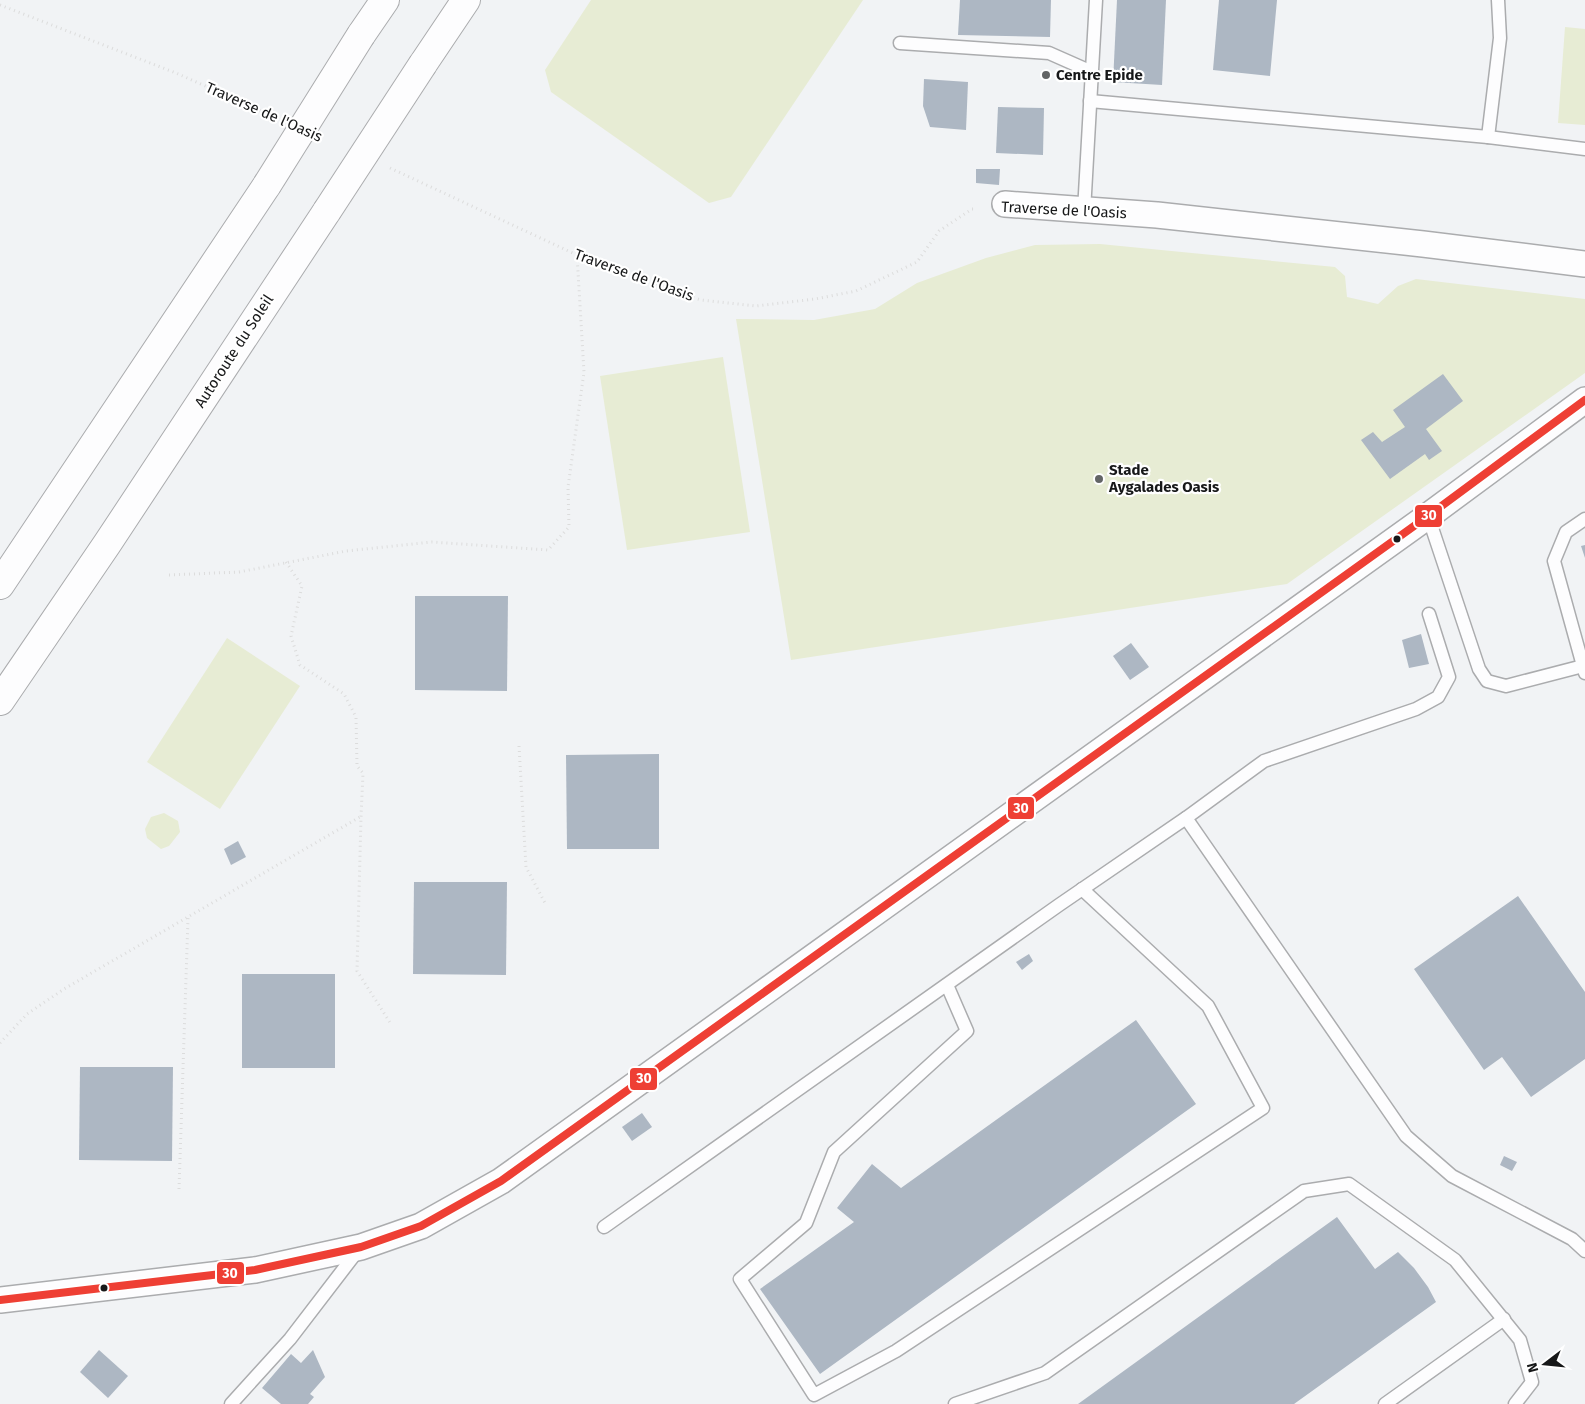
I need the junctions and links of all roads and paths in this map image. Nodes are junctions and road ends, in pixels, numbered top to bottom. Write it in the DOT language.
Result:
graph roads {
  1 [pos="384,0"];
  2 [pos="466,0"];
  3 [pos="1096,0"];
  4 [pos="1498,0"];
  5 [pos="0,5"];
  6 [pos="900,43"];
  7 [pos="1092,72"];
  8 [pos="1090,101"];
  9 [pos="276,117"];
  10 [pos="1488,137"];
  11 [pos="1585,149"];
  12 [pos="385,166"];
  13 [pos="1005,204"];
  14 [pos="1084,211"];
  15 [pos="577,255"];
  16 [pos="1585,264"];
  17 [pos="1585,400"];
  18 [pos="1428,516"];
  19 [pos="1585,519"];
  20 [pos="286,562"];
  21 [pos="169,575"];
  22 [pos="0,585"];
  23 [pos="1429,614"];
  24 [pos="1584,670"];
  25 [pos="0,701"];
  26 [pos="519,746"];
  27 [pos="361,817"];
  28 [pos="1186,818"];
  29 [pos="1082,889"];
  30 [pos="545,904"];
  31 [pos="188,918"];
  32 [pos="947,985"];
  33 [pos="391,1024"];
  34 [pos="0,1043"];
  35 [pos="179,1189"];
  36 [pos="604,1227"];
  37 [pos="361,1247"];
  38 [pos="1585,1251"];
  39 [pos="0,1300"];
  40 [pos="1504,1320"];
  41 [pos="231,1404"];
  42 [pos="955,1404"];
  43 [pos="1386,1404"];
  44 [pos="1515,1404"];
  1 -- 22 [label="highway, bridge"];
  2 -- 25 [label="highway, Autoroute du Soleil, bridge"];
  3 -- 7 [label="lane"];
  4 -- 10 [label="lane"];
  5 -- 9 [label="path, Traverse de l'Oasis"];
  6 -- 7 [label="lane"];
  7 -- 8 [label="lane"];
  8 -- 10 [label="lane"];
  8 -- 14 [label="lane"];
  10 -- 11 [label="lane"];
  12 -- 15 [label="path, Traverse de l'Oasis"];
  13 -- 14 [label="street, Traverse de l'Oasis"];
  13 -- 15 [label="path, Traverse de l'Oasis"];
  14 -- 16 [label="street, Traverse de l'Oasis"];
  15 -- 20 [label="path"];
  17 -- 18 [label="street"];
  18 -- 24 [label="lane"];
  18 -- 37 [label="street"];
  19 -- 24 [label="lane"];
  20 -- 21 [label="path"];
  20 -- 27 [label="path"];
  23 -- 28 [label="lane"];
  26 -- 30 [label="path"];
  27 -- 31 [label="path"];
  27 -- 33 [label="path"];
  28 -- 29 [label="lane"];
  28 -- 38 [label="lane"];
  29 -- 32 [label="lane"];
  29 -- 32 [label="lane"];
  31 -- 34 [label="path"];
  31 -- 35 [label="path"];
  32 -- 36 [label="lane"];
  37 -- 39 [label="street"];
  37 -- 41 [label="lane"];
  40 -- 42 [label="lane"];
  40 -- 43 [label="lane"];
  40 -- 44 [label="lane"];
}
